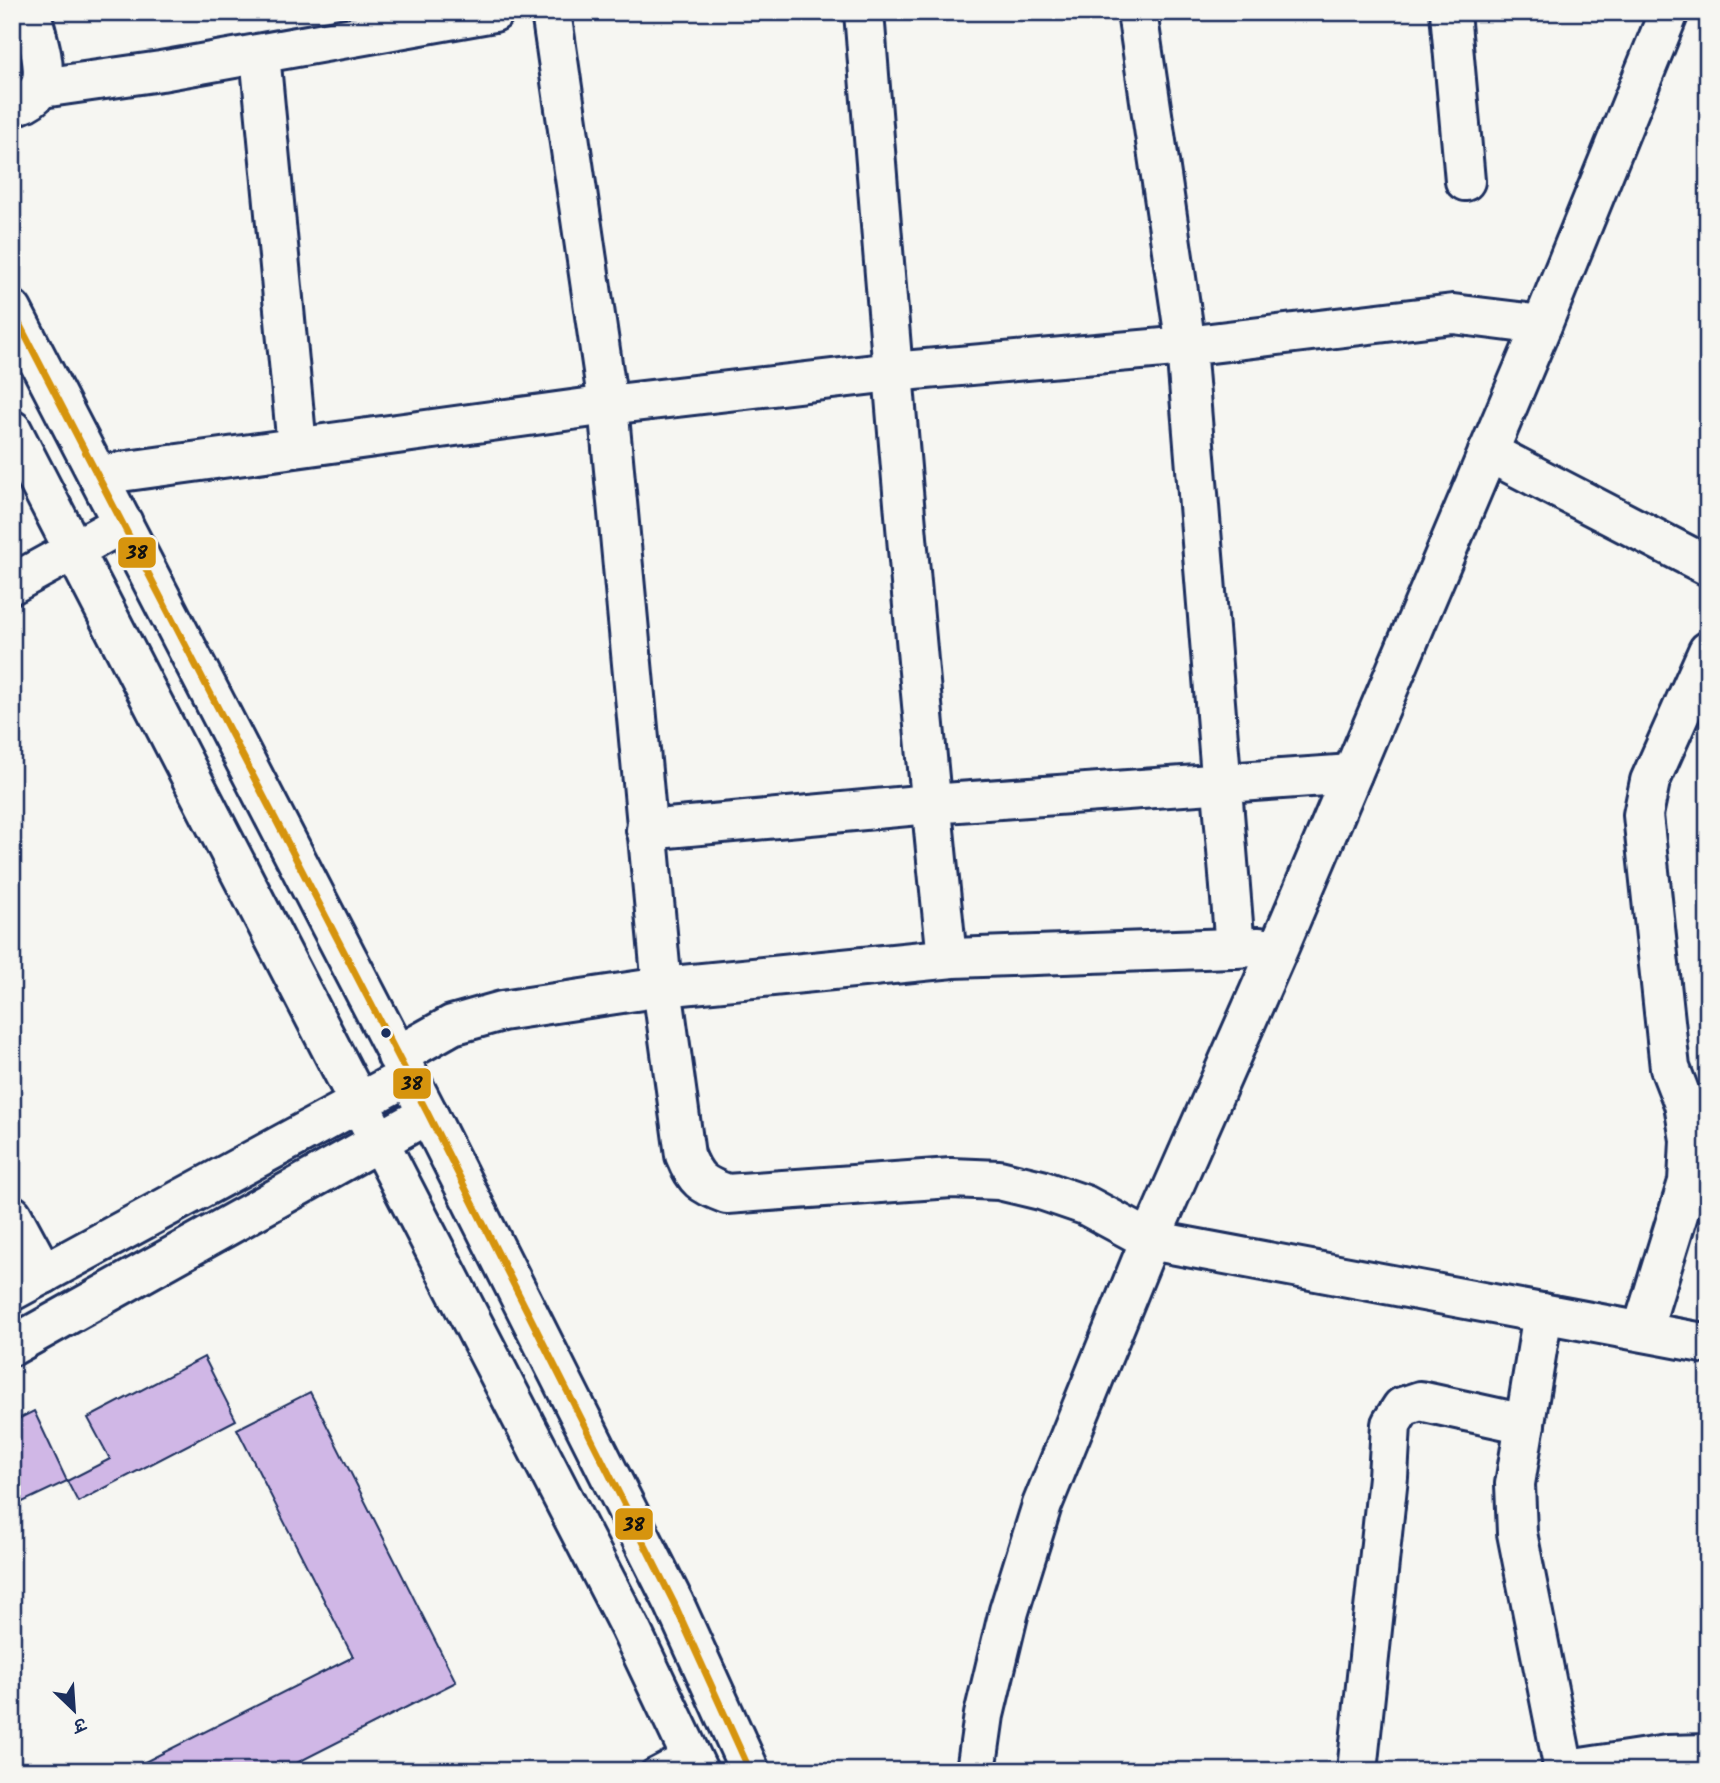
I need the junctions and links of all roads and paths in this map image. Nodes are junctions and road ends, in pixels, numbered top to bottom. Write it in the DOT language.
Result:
graph roads {
  1 [pos="31,12"];
  2 [pos="494,12"];
  3 [pos="551,12"];
  4 [pos="864,12"];
  5 [pos="1138,12"];
  6 [pos="1450,12"];
  7 [pos="1669,12"];
  8 [pos="260,54"];
  9 [pos="27,97"];
  10 [pos="1465,181"];
  11 [pos="12,310"];
  12 [pos="1542,325"];
  13 [pos="1186,346"];
  14 [pos="892,372"];
  15 [pos="608,405"];
  16 [pos="12,430"];
  17 [pos="297,447"];
  18 [pos="1488,452"];
  19 [pos="98,475"];
  20 [pos="123,523"];
  21 [pos="74,551"];
  22 [pos="1708,566"];
  23 [pos="12,584"];
  24 [pos="1708,651"];
  25 [pos="1352,774"];
  26 [pos="1222,785"];
  27 [pos="930,804"];
  28 [pos="646,830"];
  29 [pos="1279,947"];
  30 [pos="1235,948"];
  31 [pos="947,958"];
  32 [pos="662,988"];
  33 [pos="402,1066"];
  34 [pos="358,1102"];
  35 [pos="428,1114"];
  36 [pos="379,1140"];
  37 [pos="12,1214"];
  38 [pos="1150,1240"];
  39 [pos="28,1282"];
  40 [pos="1543,1313"];
  41 [pos="1642,1331"];
  42 [pos="1708,1343"];
  43 [pos="12,1346"];
  44 [pos="1525,1424"];
  45 [pos="1708,1754"];
  46 [pos="693,1761"];
  47 [pos="651,1771"];
  48 [pos="750,1771"];
  49 [pos="976,1771"];
  50 [pos="1357,1771"];
  51 [pos="1562,1771"];
  1 -- 9 [label="street"];
  2 -- 8 [label="street"];
  3 -- 15 [label="street"];
  4 -- 14 [label="street"];
  5 -- 13 [label="street"];
  6 -- 10 [label="street"];
  7 -- 12 [label="street"];
  8 -- 9 [label="street"];
  8 -- 17 [label="street"];
  11 -- 19 [label="street"];
  12 -- 13 [label="street"];
  12 -- 18 [label="street"];
  13 -- 14 [label="street"];
  13 -- 26 [label="street"];
  14 -- 15 [label="street"];
  14 -- 27 [label="street"];
  15 -- 17 [label="street"];
  15 -- 28 [label="street"];
  16 -- 21 [label="street"];
  17 -- 19 [label="street"];
  18 -- 22 [label="street"];
  18 -- 25 [label="street"];
  19 -- 20 [label="street"];
  20 -- 21 [label="street"];
  20 -- 33 [label="street"];
  21 -- 23 [label="street"];
  21 -- 34 [label="street"];
  24 -- 41 [label="street"];
  25 -- 26 [label="street"];
  25 -- 29 [label="street"];
  26 -- 27 [label="street"];
  26 -- 30 [label="street"];
  27 -- 28 [label="street"];
  27 -- 31 [label="street"];
  28 -- 32 [label="street"];
  29 -- 30 [label="street"];
  29 -- 38 [label="street"];
  30 -- 31 [label="street"];
  31 -- 32 [label="street"];
  32 -- 33 [label="street"];
  32 -- 38 [label="street"];
  33 -- 34 [label="street"];
  33 -- 35 [label="street"];
  34 -- 36 [label="street"];
  34 -- 39 [label="street"];
  35 -- 36 [label="street"];
  35 -- 48 [label="street"];
  36 -- 43 [label="street"];
  36 -- 46 [label="street"];
  37 -- 39 [label="street"];
  38 -- 40 [label="street"];
  38 -- 49 [label="street"];
  40 -- 41 [label="street"];
  40 -- 44 [label="street"];
  41 -- 42 [label="street"];
  44 -- 50 [label="street"];
  44 -- 51 [label="street"];
  45 -- 51 [label="street"];
  46 -- 47 [label="lane"];
}
